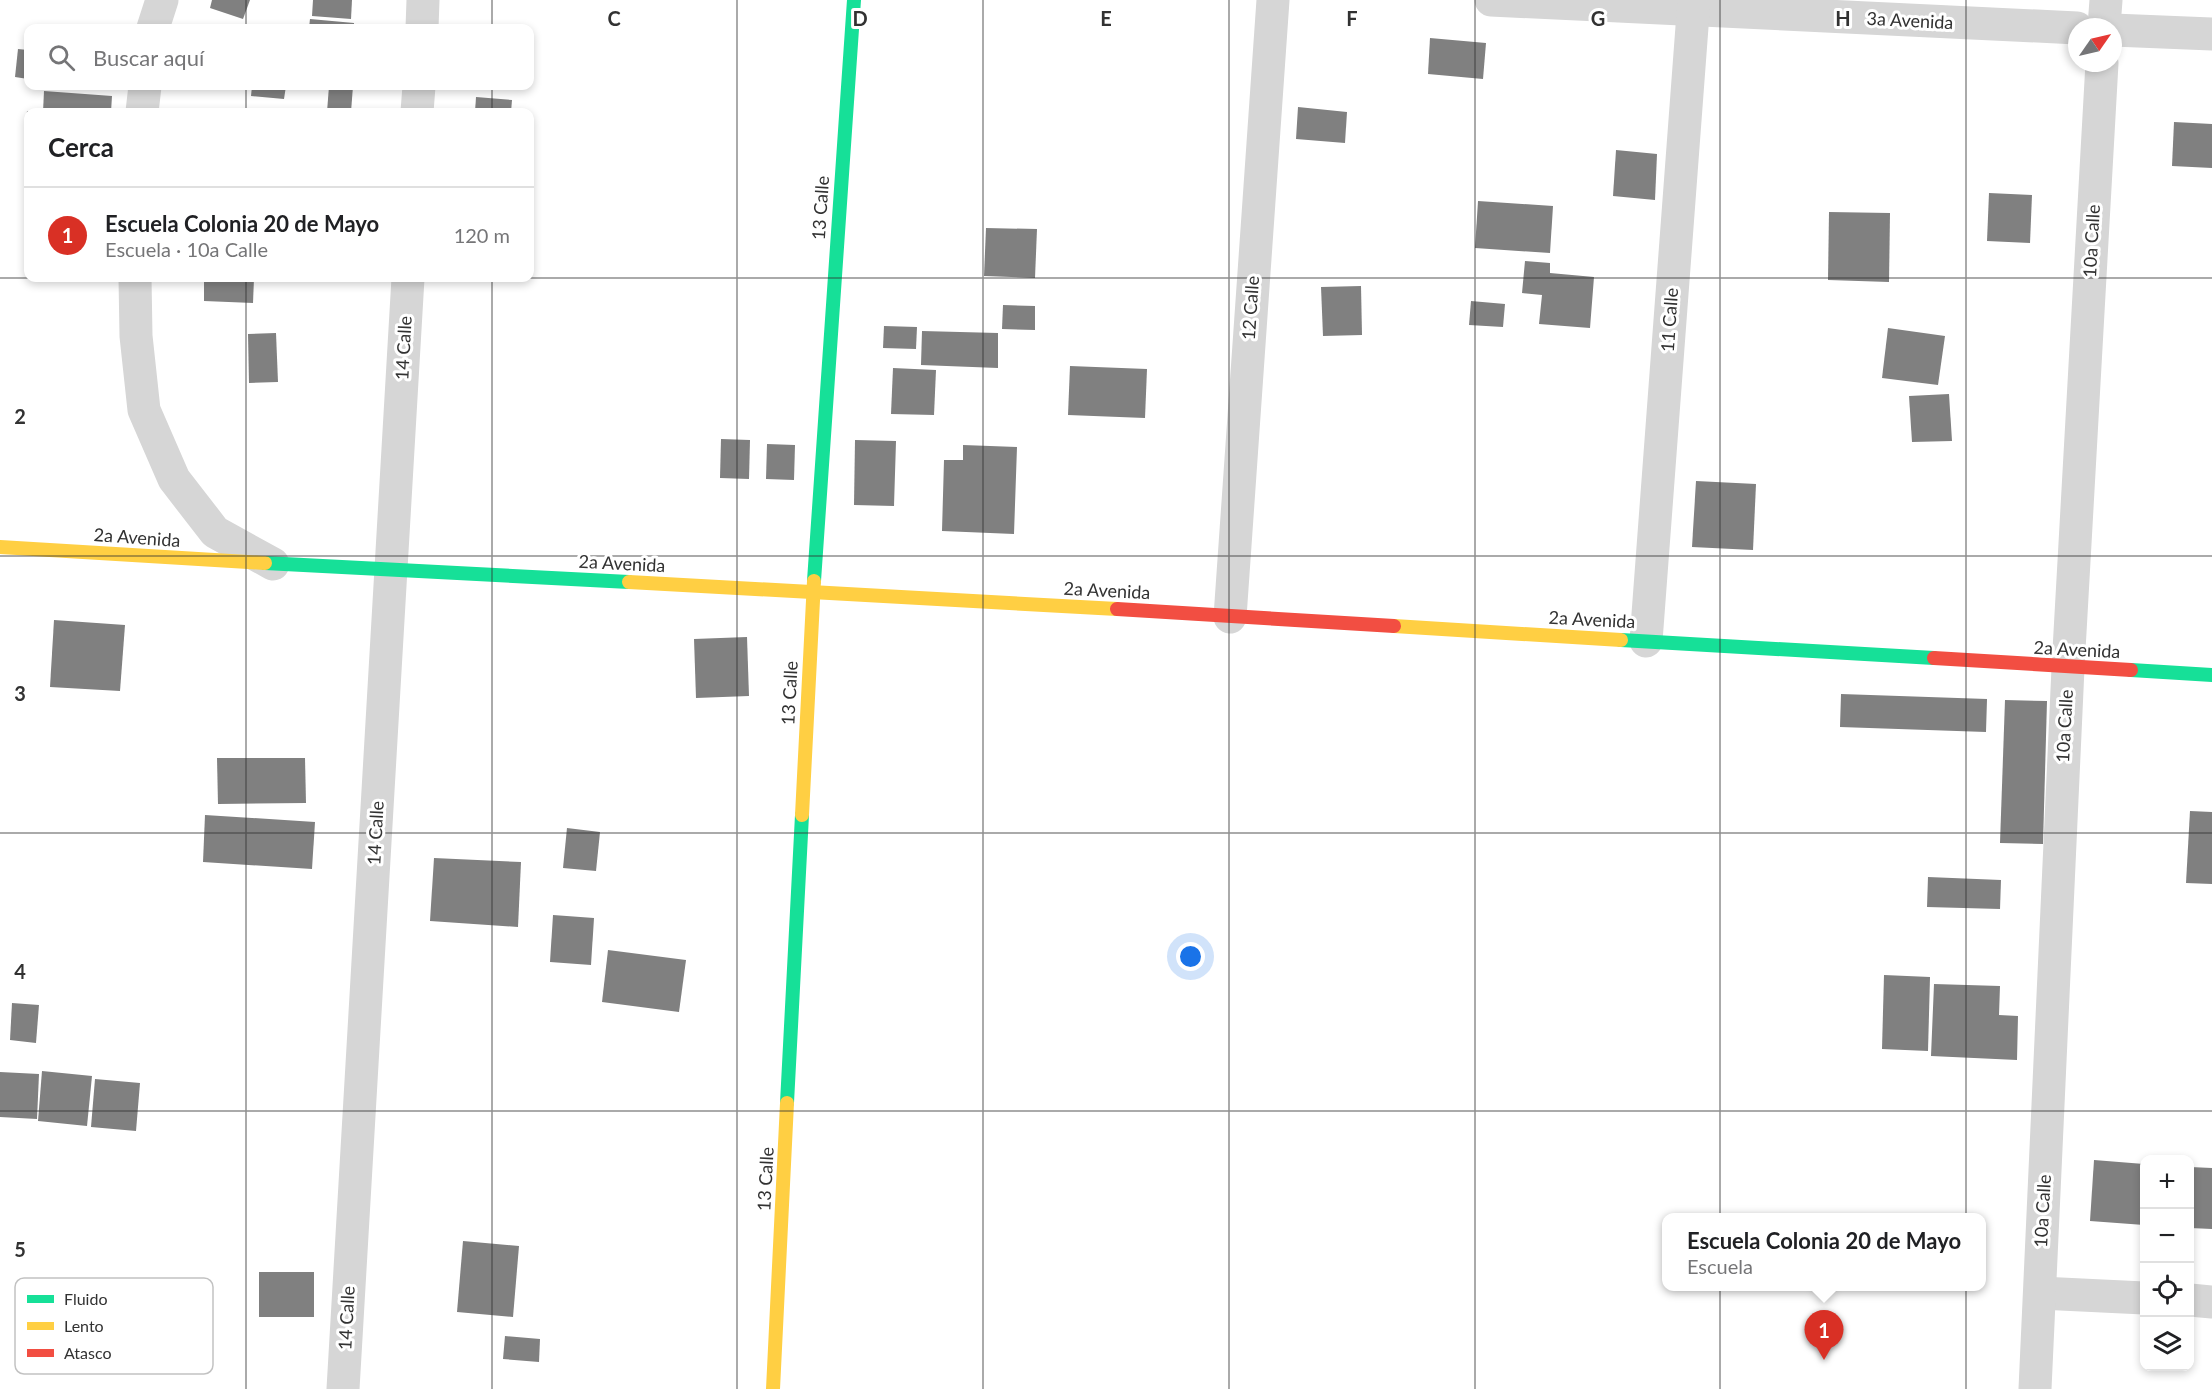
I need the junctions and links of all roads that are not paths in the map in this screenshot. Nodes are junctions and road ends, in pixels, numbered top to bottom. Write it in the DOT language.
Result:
graph roads {
  1 [pos="162,0"];
  2 [pos="423,0"];
  3 [pos="854,0"];
  4 [pos="1273,0"];
  5 [pos="1491,0"];
  6 [pos="2106,0"];
  7 [pos="1694,5"];
  8 [pos="2105,18"];
  9 [pos="154,24"];
  10 [pos="422,24"];
  11 [pos="2068,27"];
  12 [pos="2122,30"];
  13 [pos="2212,33"];
  14 [pos="2101,72"];
  15 [pos="145,90"];
  16 [pos="419,90"];
  17 [pos="142,108"];
  18 [pos="417,108"];
  19 [pos="135,282"];
  20 [pos="408,282"];
  21 [pos="0,547"];
  22 [pos="273,564"];
  23 [pos="392,571"];
  24 [pos="813,591"];
  25 [pos="1230,617"];
  26 [pos="1646,641"];
  27 [pos="2068,668"];
  28 [pos="2212,675"];
  29 [pos="2040,1293"];
  30 [pos="2140,1298"];
  31 [pos="2194,1300"];
  32 [pos="2212,1302"];
  33 [pos="343,1389"];
  34 [pos="773,1389"];
  35 [pos="2035,1389"];
  1 -- 9 [label="street"];
  2 -- 10 [label="street"];
  3 -- 24 [label="street, 13 Calle"];
  4 -- 25 [label="street, 12 Calle"];
  5 -- 7 [label="street, 3a Avenida"];
  6 -- 8 [label="street"];
  7 -- 11 [label="street, 3a Avenida"];
  7 -- 26 [label="street, 11 Calle"];
  12 -- 13 [label="street"];
  14 -- 27 [label="street, 10a Calle"];
  15 -- 17 [label="street"];
  16 -- 18 [label="street"];
  19 -- 22 [label="street"];
  20 -- 23 [label="street, 14 Calle"];
  21 -- 22 [label="street, 2a Avenida"];
  22 -- 23 [label="street, 2a Avenida"];
  23 -- 24 [label="street, 2a Avenida"];
  23 -- 33 [label="street, 14 Calle"];
  24 -- 25 [label="street, 2a Avenida"];
  24 -- 34 [label="street, 13 Calle"];
  25 -- 26 [label="street, 2a Avenida"];
  26 -- 27 [label="street, 2a Avenida"];
  27 -- 28 [label="street, 2a Avenida"];
  27 -- 29 [label="street, 10a Calle"];
  29 -- 30 [label="street"];
  29 -- 35 [label="street, 10a Calle"];
  31 -- 32 [label="street"];
}
